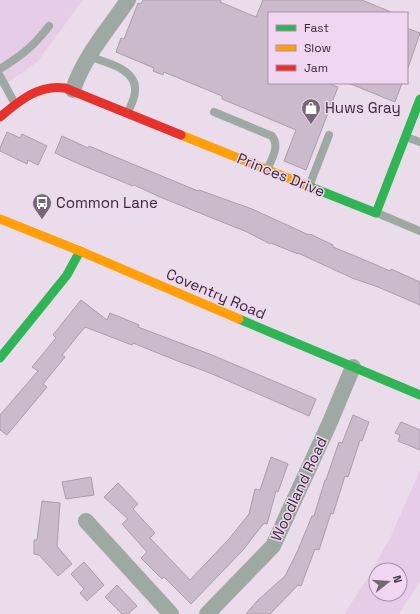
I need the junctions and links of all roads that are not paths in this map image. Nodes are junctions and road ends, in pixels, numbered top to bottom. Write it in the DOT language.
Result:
graph roads {
  1 [pos="128,0"];
  2 [pos="49,26"];
  3 [pos="88,56"];
  4 [pos="0,69"];
  5 [pos="0,76"];
  6 [pos="73,90"];
  7 [pos="420,99"];
  8 [pos="16,105"];
  9 [pos="128,112"];
  10 [pos="214,112"];
  11 [pos="0,117"];
  12 [pos="329,135"];
  13 [pos="406,136"];
  14 [pos="420,142"];
  15 [pos="267,169"];
  16 [pos="309,186"];
  17 [pos="376,213"];
  18 [pos="0,219"];
  19 [pos="420,231"];
  20 [pos="80,251"];
  21 [pos="0,358"];
  22 [pos="353,367"];
  23 [pos="420,395"];
  24 [pos="86,521"];
  25 [pos="172,614"];
  26 [pos="207,614"];
  1 -- 3 [label="street"];
  2 -- 4 [label="lane"];
  3 -- 6 [label="street"];
  3 -- 9 [label="lane"];
  5 -- 8 [label="lane"];
  6 -- 8 [label="street, Princes Drive"];
  6 -- 9 [label="street, Princes Drive"];
  7 -- 13 [label="street"];
  8 -- 11 [label="street, Princes Drive"];
  9 -- 15 [label="street, Princes Drive"];
  10 -- 15 [label="lane"];
  12 -- 16 [label="lane"];
  13 -- 14 [label="lane"];
  13 -- 17 [label="street"];
  15 -- 16 [label="street, Princes Drive"];
  16 -- 17 [label="street, Princes Drive"];
  17 -- 19 [label="lane"];
  18 -- 20 [label="street, Coventry Road"];
  20 -- 21 [label="street"];
  20 -- 22 [label="street, Coventry Road"];
  22 -- 23 [label="street, Coventry Road"];
  22 -- 26 [label="street, Woodland Road"];
  24 -- 25 [label="street"];
}
